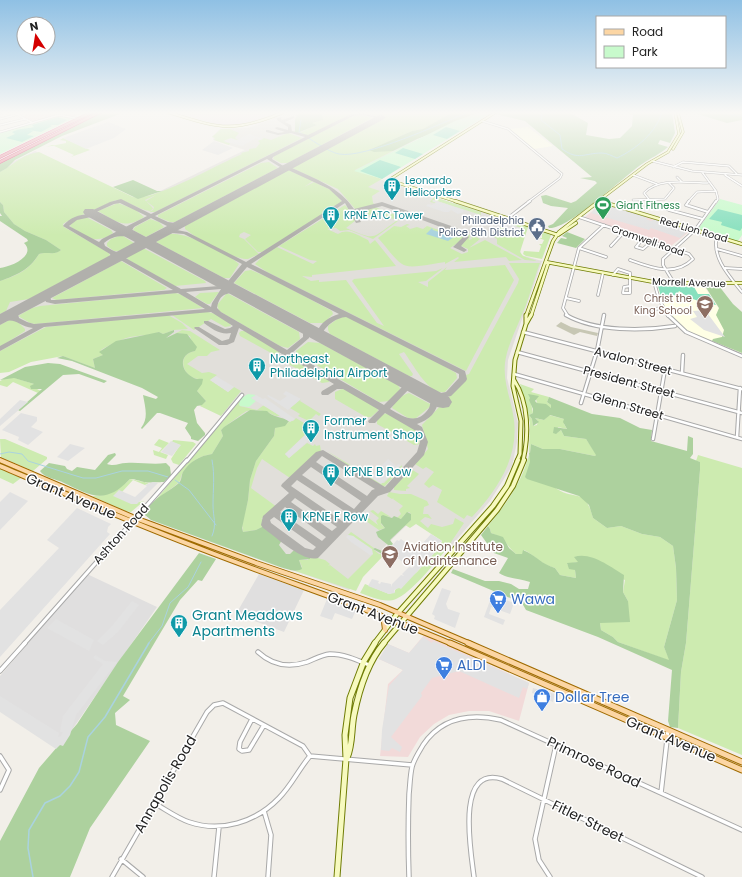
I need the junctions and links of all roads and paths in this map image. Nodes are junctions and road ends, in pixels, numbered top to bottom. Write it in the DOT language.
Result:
graph roads {
  1 [pos="10,153"];
  2 [pos="11,153"];
  3 [pos="13,153"];
  4 [pos="432,153"];
  5 [pos="537,153"];
  6 [pos="667,153"];
  7 [pos="0,158"];
  8 [pos="654,161"];
  9 [pos="673,167"];
  10 [pos="702,172"];
  11 [pos="725,174"];
  12 [pos="634,175"];
  13 [pos="738,175"];
  14 [pos="742,175"];
  15 [pos="677,177"];
  16 [pos="669,183"];
  17 [pos="682,183"];
  18 [pos="708,183"];
  19 [pos="657,184"];
  20 [pos="742,186"];
  21 [pos="716,191"];
  22 [pos="633,200"];
  23 [pos="648,200"];
  24 [pos="601,202"];
  25 [pos="708,212"];
  26 [pos="508,218"];
  27 [pos="580,218"];
  28 [pos="703,219"];
  29 [pos="604,225"];
  30 [pos="695,230"];
  31 [pos="624,231"];
  32 [pos="558,235"];
  33 [pos="717,236"];
  34 [pos="651,241"];
  35 [pos="742,244"];
  36 [pos="611,246"];
  37 [pos="579,248"];
  38 [pos="673,248"];
  39 [pos="716,248"];
  40 [pos="742,256"];
  41 [pos="606,257"];
  42 [pos="630,260"];
  43 [pos="546,262"];
  44 [pos="574,267"];
  45 [pos="724,268"];
  46 [pos="666,269"];
  47 [pos="742,269"];
  48 [pos="603,273"];
  49 [pos="614,275"];
  50 [pos="630,278"];
  51 [pos="654,282"];
  52 [pos="735,283"];
  53 [pos="742,283"];
  54 [pos="674,284"];
  55 [pos="630,286"];
  56 [pos="742,292"];
  57 [pos="598,295"];
  58 [pos="566,298"];
  59 [pos="579,301"];
  60 [pos="662,308"];
  61 [pos="636,312"];
  62 [pos="604,315"];
  63 [pos="603,326"];
  64 [pos="675,326"];
  65 [pos="523,332"];
  66 [pos="597,351"];
  67 [pos="517,352"];
  68 [pos="683,355"];
  69 [pos="742,356"];
  70 [pos="665,369"];
  71 [pos="591,372"];
  72 [pos="682,373"];
  73 [pos="514,374"];
  74 [pos="514,380"];
  75 [pos="741,389"];
  76 [pos="661,391"];
  77 [pos="584,394"];
  78 [pos="242,395"];
  79 [pos="581,403"];
  80 [pos="738,412"];
  81 [pos="742,413"];
  82 [pos="657,415"];
  83 [pos="737,437"];
  84 [pos="653,439"];
  85 [pos="742,439"];
  86 [pos="0,460"];
  87 [pos="0,466"];
  88 [pos="57,484"];
  89 [pos="52,489"];
  90 [pos="135,518"];
  91 [pos="131,522"];
  92 [pos="474,528"];
  93 [pos="479,531"];
  94 [pos="198,542"];
  95 [pos="194,547"];
  96 [pos="312,583"];
  97 [pos="328,588"];
  98 [pos="309,589"];
  99 [pos="325,595"];
  100 [pos="399,613"];
  101 [pos="379,614"];
  102 [pos="405,616"];
  103 [pos="394,620"];
  104 [pos="401,622"];
  105 [pos="385,630"];
  106 [pos="258,652"];
  107 [pos="500,657"];
  108 [pos="362,662"];
  109 [pos="496,663"];
  110 [pos="369,666"];
  111 [pos="0,671"];
  112 [pos="252,719"];
  113 [pos="264,725"];
  114 [pos="668,731"];
  115 [pos="667,737"];
  116 [pos="556,745"];
  117 [pos="0,756"];
  118 [pos="310,756"];
  119 [pos="346,759"];
  120 [pos="742,762"];
  121 [pos="412,765"];
  122 [pos="742,770"];
  123 [pos="0,790"];
  124 [pos="661,793"];
  125 [pos="544,800"];
  126 [pos="154,803"];
  127 [pos="264,811"];
  128 [pos="219,827"];
  129 [pos="742,830"];
  130 [pos="120,859"];
  131 [pos="112,877"];
  132 [pos="143,877"];
  133 [pos="214,877"];
  134 [pos="268,877"];
  135 [pos="337,877"];
  136 [pos="409,877"];
  137 [pos="474,877"];
  138 [pos="550,877"];
  139 [pos="702,877"];
  1 -- 7 [label="highway"];
  2 -- 7 [label="highway"];
  3 -- 7 [label="highway"];
  4 -- 26 [label="main road"];
  5 -- 26 [label="street"];
  6 -- 8 [label="main road"];
  8 -- 9 [label="street"];
  8 -- 12 [label="main road"];
  9 -- 10 [label="street"];
  9 -- 13 [label="street"];
  10 -- 11 [label="street"];
  10 -- 18 [label="street"];
  11 -- 13 [label="street"];
  11 -- 20 [label="street"];
  12 -- 19 [label="street"];
  12 -- 24 [label="main road"];
  13 -- 14 [label="street"];
  15 -- 17 [label="street"];
  16 -- 17 [label="street"];
  16 -- 19 [label="street"];
  16 -- 23 [label="street"];
  17 -- 18 [label="street"];
  18 -- 21 [label="street"];
  19 -- 23 [label="street"];
  21 -- 25 [label="street"];
  21 -- 25 [label="street"];
  22 -- 23 [label="street"];
  23 -- 28 [label="street"];
  24 -- 27 [label="main road"];
  24 -- 30 [label="main road, Red Lion Road"];
  25 -- 28 [label="street"];
  26 -- 32 [label="main road"];
  27 -- 29 [label="street, Cromwell Road"];
  27 -- 32 [label="main road"];
  28 -- 30 [label="street"];
  29 -- 31 [label="street, Cromwell Road"];
  29 -- 37 [label="street"];
  30 -- 33 [label="main road, Red Lion Road"];
  30 -- 38 [label="street"];
  31 -- 34 [label="street, Cromwell Road"];
  31 -- 36 [label="street"];
  32 -- 43 [label="main road"];
  33 -- 35 [label="main road, Red Lion Road"];
  33 -- 39 [label="street"];
  34 -- 34 [label="street"];
  34 -- 38 [label="street, Cromwell Road"];
  37 -- 41 [label="street"];
  37 -- 44 [label="street"];
  38 -- 46 [label="street"];
  38 -- 46 [label="street, Cromwell Road"];
  39 -- 40 [label="street"];
  39 -- 45 [label="street"];
  42 -- 46 [label="street"];
  43 -- 44 [label="main road, Morrell Avenue"];
  43 -- 65 [label="main road"];
  44 -- 48 [label="main road, Morrell Avenue"];
  44 -- 58 [label="street"];
  45 -- 47 [label="street"];
  45 -- 52 [label="street"];
  46 -- 54 [label="street"];
  48 -- 49 [label="main road, Morrell Avenue"];
  48 -- 57 [label="street"];
  49 -- 50 [label="main road, Morrell Avenue"];
  49 -- 50 [label="street, Morrell Avenue"];
  50 -- 51 [label="main road, Morrell Avenue"];
  50 -- 55 [label="street"];
  51 -- 54 [label="main road, Morrell Avenue"];
  51 -- 60 [label="street"];
  52 -- 53 [label="main road, Morrell Avenue"];
  52 -- 54 [label="main road, Morrell Avenue"];
  52 -- 56 [label="street"];
  55 -- 55 [label="street"];
  58 -- 59 [label="street"];
  58 -- 63 [label="street"];
  60 -- 61 [label="street"];
  60 -- 64 [label="street"];
  62 -- 63 [label="street"];
  63 -- 64 [label="street"];
  63 -- 66 [label="street"];
  64 -- 69 [label="street"];
  65 -- 66 [label="street, Avalon Street"];
  65 -- 67 [label="main road"];
  66 -- 70 [label="street, Avalon Street"];
  66 -- 71 [label="street"];
  67 -- 71 [label="street, President Street"];
  67 -- 73 [label="main road"];
  68 -- 72 [label="street"];
  70 -- 72 [label="street, Avalon Street"];
  70 -- 76 [label="street"];
  71 -- 76 [label="street, President Street"];
  71 -- 77 [label="street"];
  72 -- 75 [label="street, Avalon Street"];
  73 -- 74 [label="main road"];
  73 -- 77 [label="street, Glenn Street"];
  74 -- 92 [label="main road"];
  74 -- 93 [label="main road"];
  75 -- 80 [label="street"];
  76 -- 80 [label="street, President Street"];
  76 -- 82 [label="street"];
  77 -- 79 [label="street"];
  77 -- 82 [label="street, Glenn Street"];
  78 -- 90 [label="street, Ashton Road"];
  80 -- 81 [label="street, President Street"];
  80 -- 83 [label="street"];
  82 -- 83 [label="street, Glenn Street"];
  82 -- 84 [label="street"];
  83 -- 85 [label="street, Glenn Street"];
  86 -- 88 [label="main road, Grant Avenue"];
  87 -- 89 [label="main road, Grant Avenue"];
  88 -- 89 [label="main road"];
  88 -- 90 [label="main road, Grant Avenue"];
  89 -- 91 [label="main road, Grant Avenue"];
  90 -- 91 [label="street, Ashton Road"];
  90 -- 94 [label="main road, Grant Avenue"];
  91 -- 95 [label="main road, Grant Avenue"];
  91 -- 111 [label="street, Ashton Road"];
  92 -- 93 [label="main road"];
  92 -- 100 [label="main road"];
  93 -- 102 [label="main road"];
  94 -- 95 [label="main road"];
  94 -- 96 [label="main road, Grant Avenue"];
  95 -- 98 [label="main road, Grant Avenue"];
  96 -- 97 [label="main road, Grant Avenue"];
  96 -- 98 [label="main road"];
  97 -- 99 [label="main road"];
  97 -- 100 [label="main road, Grant Avenue"];
  98 -- 99 [label="main road, Grant Avenue"];
  99 -- 101 [label="main road, Grant Avenue"];
  100 -- 102 [label="main road, Grant Avenue"];
  100 -- 103 [label="main road"];
  101 -- 103 [label="main road, Grant Avenue"];
  101 -- 105 [label="main road"];
  102 -- 104 [label="main road"];
  102 -- 107 [label="main road, Grant Avenue"];
  103 -- 104 [label="main road, Grant Avenue"];
  103 -- 105 [label="main road"];
  104 -- 109 [label="main road, Grant Avenue"];
  104 -- 110 [label="main road"];
  105 -- 108 [label="main road"];
  106 -- 108 [label="street"];
  107 -- 109 [label="main road"];
  107 -- 114 [label="main road, Grant Avenue"];
  108 -- 110 [label="street"];
  108 -- 119 [label="main road"];
  109 -- 115 [label="main road, Grant Avenue"];
  110 -- 119 [label="main road"];
  112 -- 113 [label="street"];
  112 -- 113 [label="street"];
  112 -- 126 [label="street, Annapolis Road"];
  113 -- 118 [label="street"];
  114 -- 115 [label="street"];
  114 -- 120 [label="main road, Grant Avenue"];
  115 -- 122 [label="main road, Grant Avenue"];
  115 -- 124 [label="street"];
  116 -- 121 [label="street, Primrose Road"];
  116 -- 124 [label="street, Primrose Road"];
  116 -- 125 [label="street"];
  117 -- 123 [label="street"];
  118 -- 119 [label="street"];
  118 -- 127 [label="street"];
  119 -- 121 [label="street"];
  119 -- 135 [label="main road"];
  121 -- 136 [label="street"];
  124 -- 129 [label="street, Primrose Road"];
  125 -- 137 [label="street, Fitler Street"];
  125 -- 138 [label="street"];
  125 -- 139 [label="street, Fitler Street"];
  126 -- 128 [label="street"];
  126 -- 130 [label="street, Annapolis Road"];
  127 -- 128 [label="street"];
  127 -- 134 [label="street"];
  128 -- 133 [label="street"];
  130 -- 131 [label="street, Annapolis Road"];
  130 -- 132 [label="street"];
}
